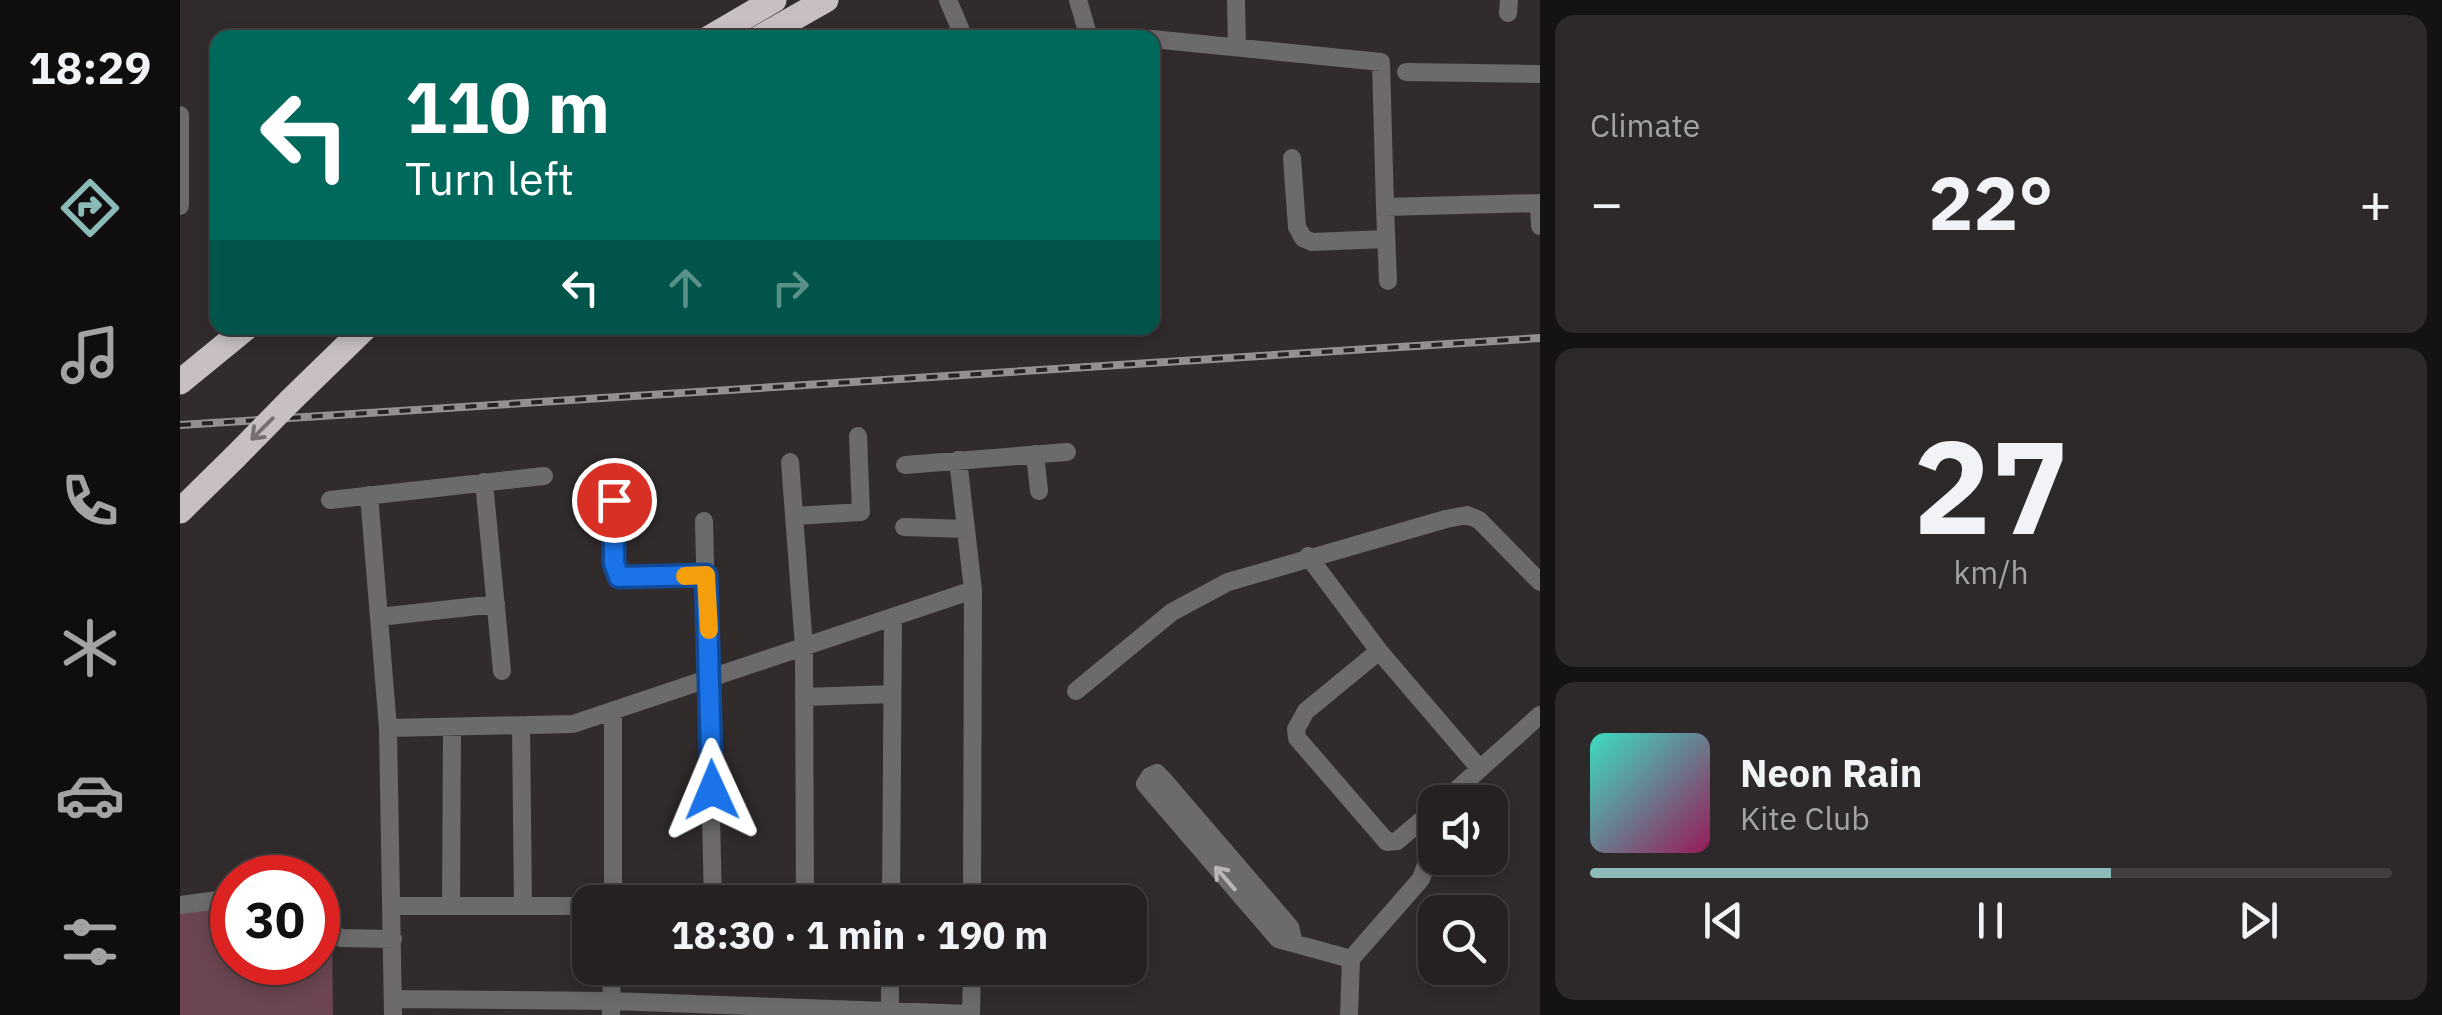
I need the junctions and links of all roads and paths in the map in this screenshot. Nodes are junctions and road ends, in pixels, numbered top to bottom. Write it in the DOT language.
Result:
graph roads {
  1 [pos="774,0"];
  2 [pos="826,0"];
  3 [pos="948,0"];
  4 [pos="1078,0"];
  5 [pos="1236,0"];
  6 [pos="723,30"];
  7 [pos="773,30"];
  8 [pos="961,30"];
  9 [pos="1087,30"];
  10 [pos="1160,40"];
  11 [pos="1237,46"];
  12 [pos="1406,72"];
  13 [pos="1540,74"];
  14 [pos="180,115"];
  15 [pos="1292,158"];
  16 [pos="1539,203"];
  17 [pos="180,206"];
  18 [pos="1385,207"];
  19 [pos="1540,226"];
  20 [pos="1386,239"];
  21 [pos="1388,281"];
  22 [pos="237,335"];
  23 [pos="358,335"];
  24 [pos="184,379"];
  25 [pos="858,436"];
  26 [pos="1067,452"];
  27 [pos="1036,454"];
  28 [pos="958,460"];
  29 [pos="790,462"];
  30 [pos="905,465"];
  31 [pos="613,469"];
  32 [pos="544,476"];
  33 [pos="484,482"];
  34 [pos="1038,490"];
  35 [pos="369,495"];
  36 [pos="330,500"];
  37 [pos="180,511"];
  38 [pos="794,516"];
  39 [pos="704,521"];
  40 [pos="904,527"];
  41 [pos="966,529"];
  42 [pos="1308,556"];
  43 [pos="706,575"];
  44 [pos="1540,582"];
  45 [pos="974,590"];
  46 [pos="496,604"];
  47 [pos="379,617"];
  48 [pos="892,618"];
  49 [pos="804,647"];
  50 [pos="1380,652"];
  51 [pos="502,671"];
  52 [pos="710,678"];
  53 [pos="1076,691"];
  54 [pos="892,694"];
  55 [pos="804,697"];
  56 [pos="614,711"];
  57 [pos="1540,715"];
  58 [pos="520,726"];
  59 [pos="388,728"];
  60 [pos="452,728"];
  61 [pos="1480,768"];
  62 [pos="1461,785"];
  63 [pos="1418,823"];
  64 [pos="1423,875"];
  65 [pos="612,885"];
  66 [pos="713,885"];
  67 [pos="805,885"];
  68 [pos="891,885"];
  69 [pos="972,885"];
  70 [pos="210,901"];
  71 [pos="180,906"];
  72 [pos="393,906"];
  73 [pos="451,906"];
  74 [pos="523,906"];
  75 [pos="572,906"];
  76 [pos="340,937"];
  77 [pos="393,938"];
  78 [pos="1294,943"];
  79 [pos="1351,959"];
  80 [pos="890,985"];
  81 [pos="972,985"];
  82 [pos="393,1007"];
  83 [pos="612,1008"];
  84 [pos="890,1011"];
  85 [pos="972,1015"];
  86 [pos="1349,1015"];
  1 -- 6 [label="highway"];
  2 -- 7 [label="highway"];
  3 -- 8 [label="street"];
  4 -- 9 [label="street"];
  5 -- 11 [label="street"];
  10 -- 11 [label="street"];
  11 -- 18 [label="street"];
  12 -- 13 [label="street"];
  14 -- 17 [label="street"];
  15 -- 20 [label="street"];
  16 -- 18 [label="street"];
  16 -- 19 [label="street"];
  18 -- 20 [label="street"];
  20 -- 21 [label="street"];
  22 -- 24 [label="highway"];
  23 -- 37 [label="highway, one-way, bridge"];
  25 -- 38 [label="street"];
  26 -- 27 [label="street"];
  27 -- 28 [label="street"];
  27 -- 34 [label="street"];
  28 -- 30 [label="street"];
  28 -- 41 [label="street"];
  29 -- 38 [label="street"];
  31 -- 43 [label="street"];
  32 -- 33 [label="street"];
  33 -- 35 [label="street"];
  33 -- 46 [label="street"];
  35 -- 36 [label="street"];
  35 -- 47 [label="street"];
  38 -- 49 [label="street"];
  39 -- 43 [label="street"];
  40 -- 41 [label="street"];
  41 -- 45 [label="street"];
  42 -- 44 [label="street"];
  42 -- 50 [label="street"];
  42 -- 53 [label="street"];
  43 -- 52 [label="street"];
  45 -- 48 [label="street"];
  45 -- 69 [label="street"];
  46 -- 47 [label="street"];
  46 -- 51 [label="street"];
  47 -- 59 [label="street"];
  48 -- 49 [label="street"];
  48 -- 54 [label="street"];
  49 -- 52 [label="street"];
  49 -- 55 [label="street"];
  50 -- 61 [label="street"];
  50 -- 63 [label="street"];
  52 -- 56 [label="street"];
  52 -- 66 [label="street"];
  54 -- 55 [label="street"];
  54 -- 68 [label="street"];
  55 -- 67 [label="street"];
  56 -- 58 [label="street"];
  56 -- 65 [label="street"];
  57 -- 61 [label="street"];
  58 -- 60 [label="street"];
  58 -- 74 [label="street"];
  59 -- 60 [label="street"];
  59 -- 72 [label="street"];
  60 -- 73 [label="street"];
  61 -- 62 [label="street"];
  64 -- 79 [label="street"];
  70 -- 71 [label="street"];
  72 -- 73 [label="street"];
  72 -- 77 [label="street"];
  73 -- 74 [label="street"];
  74 -- 75 [label="street"];
  76 -- 77 [label="street"];
  77 -- 82 [label="street"];
  78 -- 78 [label="street, one-way"];
  78 -- 79 [label="street"];
  79 -- 86 [label="street"];
  80 -- 84 [label="street"];
  81 -- 85 [label="street"];
  82 -- 83 [label="street"];
  83 -- 84 [label="street"];
  84 -- 85 [label="street"];
}
